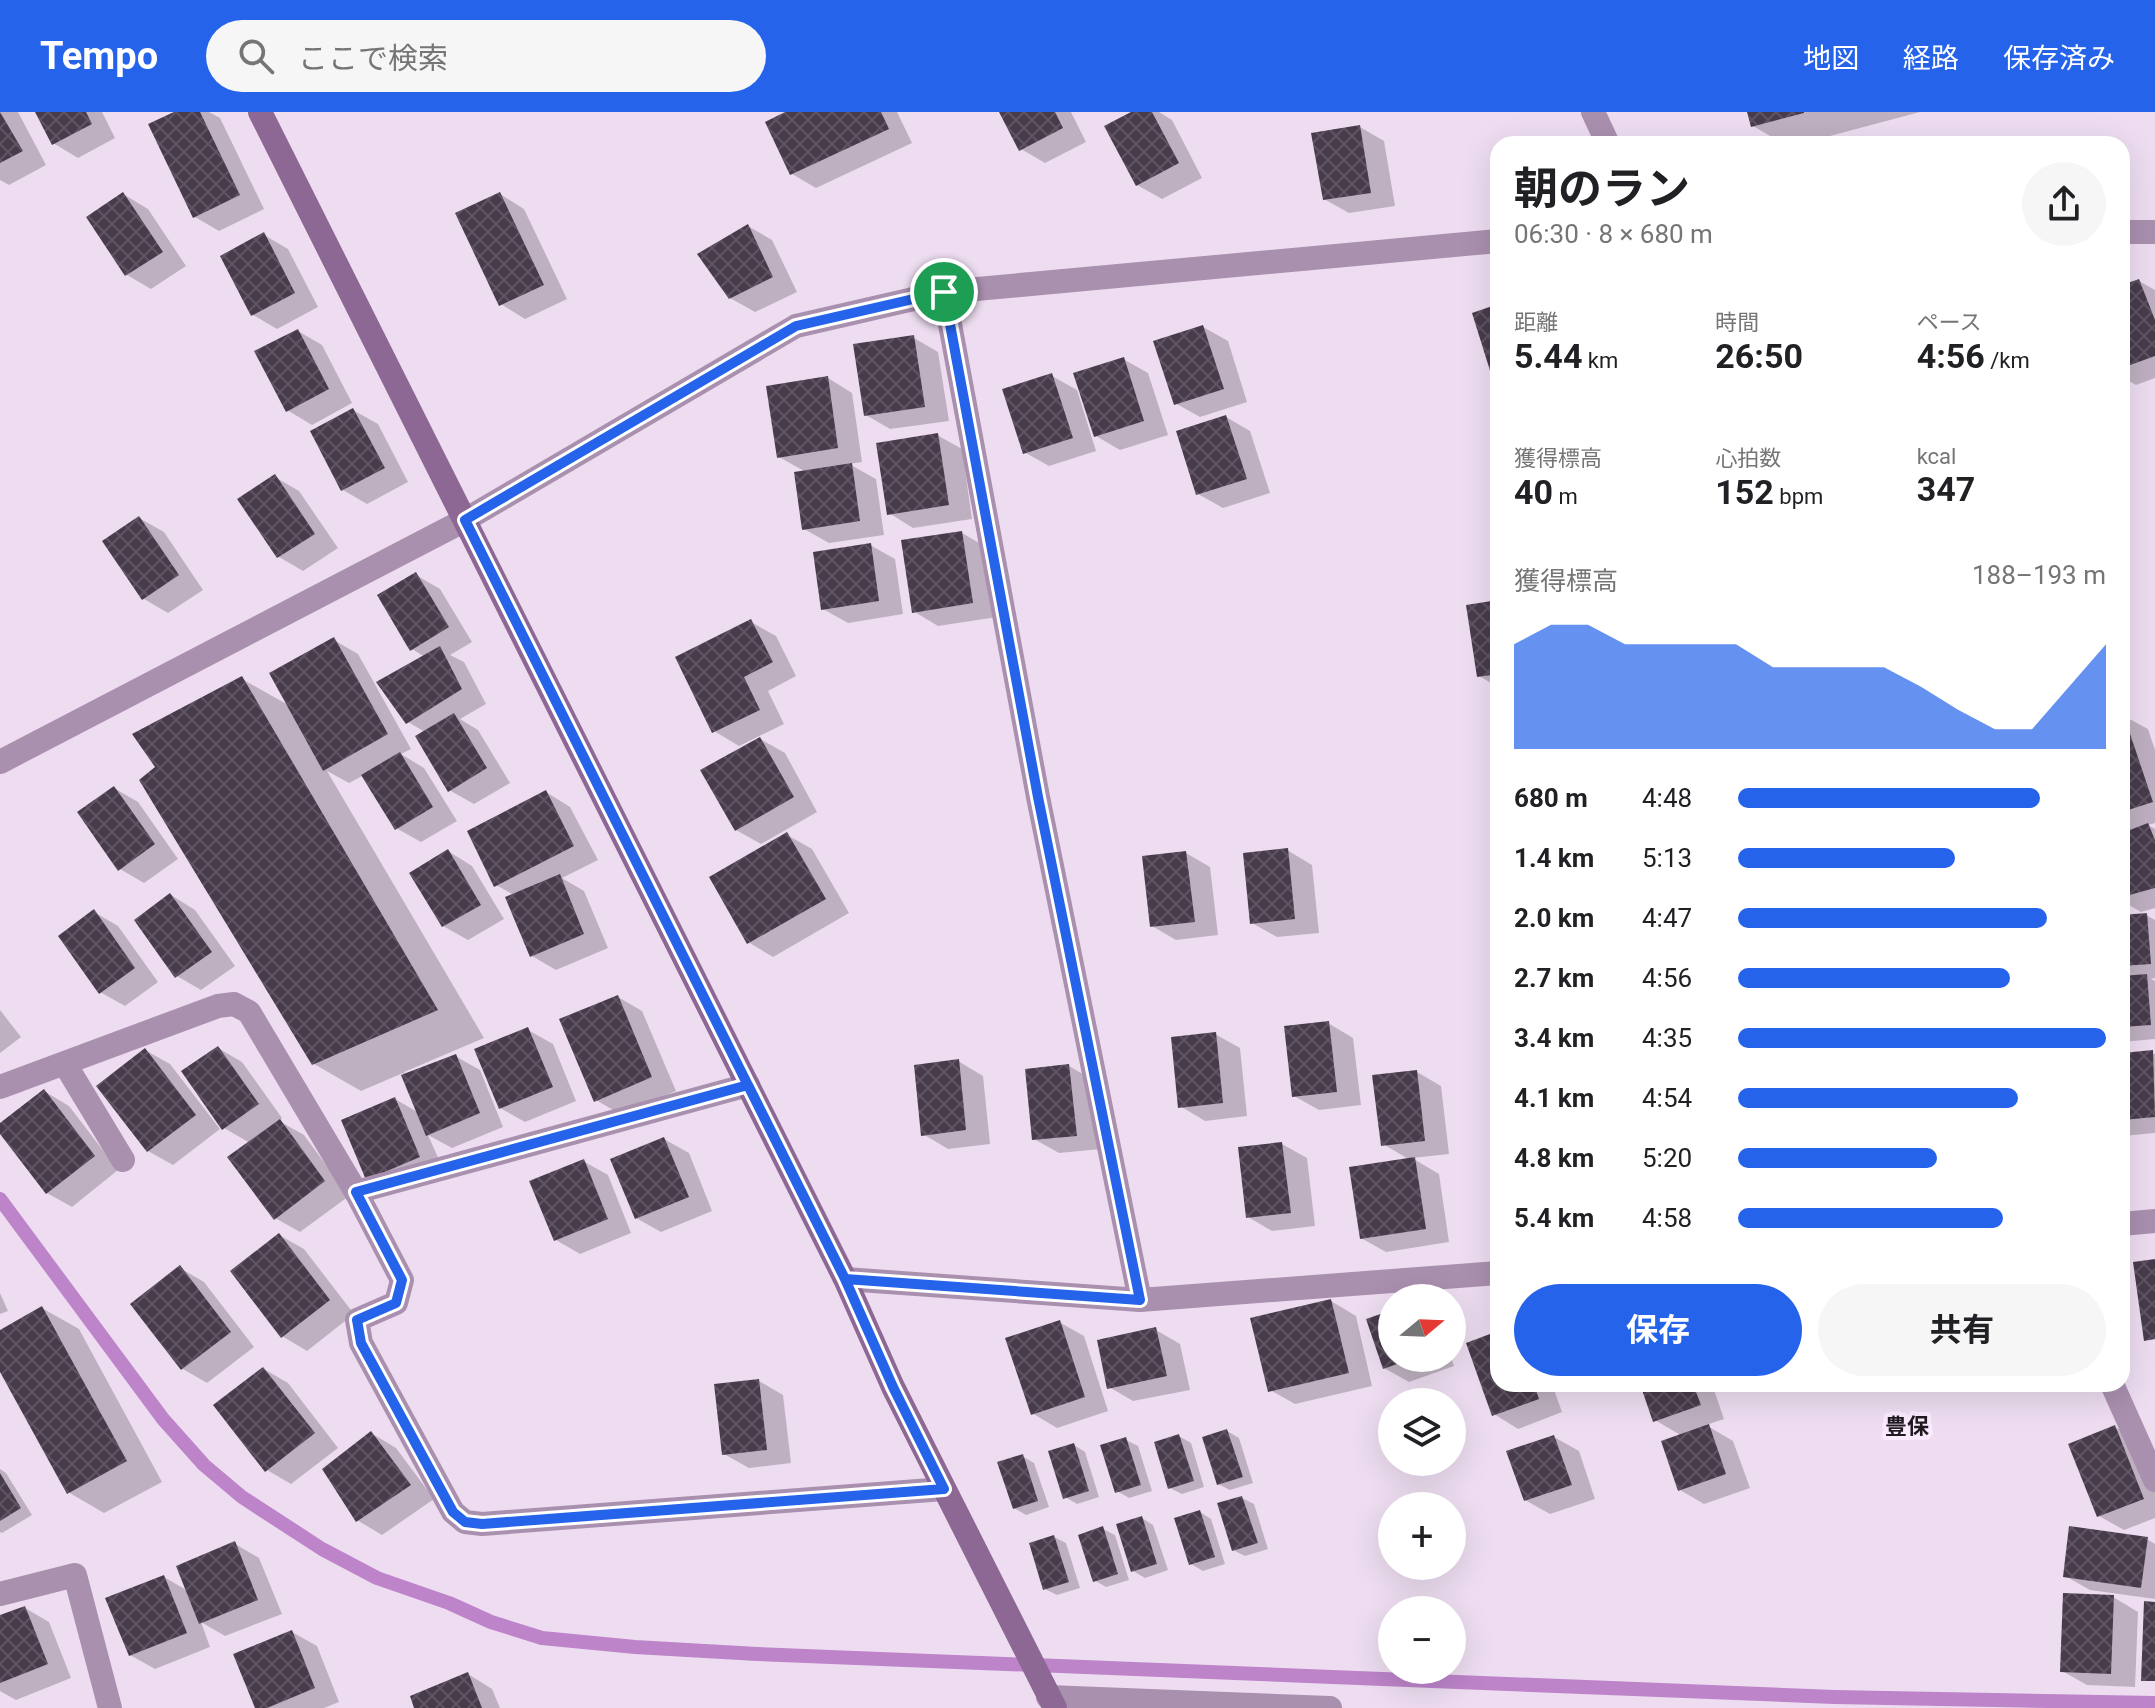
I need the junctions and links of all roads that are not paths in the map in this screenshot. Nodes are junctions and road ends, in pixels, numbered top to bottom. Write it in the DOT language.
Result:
graph roads {
  1 [pos="260,112"];
  2 [pos="1593,112"];
  3 [pos="1604,136"];
  4 [pos="2130,232"];
  5 [pos="2155,232"];
  6 [pos="1490,242"];
  7 [pos="944,292"];
  8 [pos="465,520"];
  9 [pos="0,762"];
  10 [pos="65,1064"];
  11 [pos="748,1085"];
  12 [pos="0,1087"];
  13 [pos="123,1160"];
  14 [pos="356,1192"];
  15 [pos="2155,1221"];
  16 [pos="2130,1223"];
  17 [pos="1490,1274"];
  18 [pos="845,1279"];
  19 [pos="1140,1300"];
  20 [pos="2116,1392"];
  21 [pos="2155,1480"];
  22 [pos="944,1489"];
  23 [pos="0,1594"];
  24 [pos="1050,1699"];
  25 [pos="110,1708"];
  26 [pos="1330,1708"];
  1 -- 8 [label="street"];
  2 -- 3 [label="street"];
  4 -- 5 [label="street"];
  6 -- 7 [label="street"];
  7 -- 8 [label="street"];
  7 -- 19 [label="street"];
  8 -- 9 [label="street"];
  8 -- 11 [label="street"];
  10 -- 12 [label="street"];
  10 -- 13 [label="street"];
  10 -- 14 [label="street"];
  11 -- 14 [label="street"];
  11 -- 18 [label="street"];
  14 -- 22 [label="street"];
  15 -- 16 [label="street"];
  17 -- 19 [label="street"];
  18 -- 19 [label="street"];
  18 -- 22 [label="street"];
  20 -- 21 [label="street"];
  22 -- 24 [label="street"];
  23 -- 25 [label="street"];
  24 -- 26 [label="street"];
}
